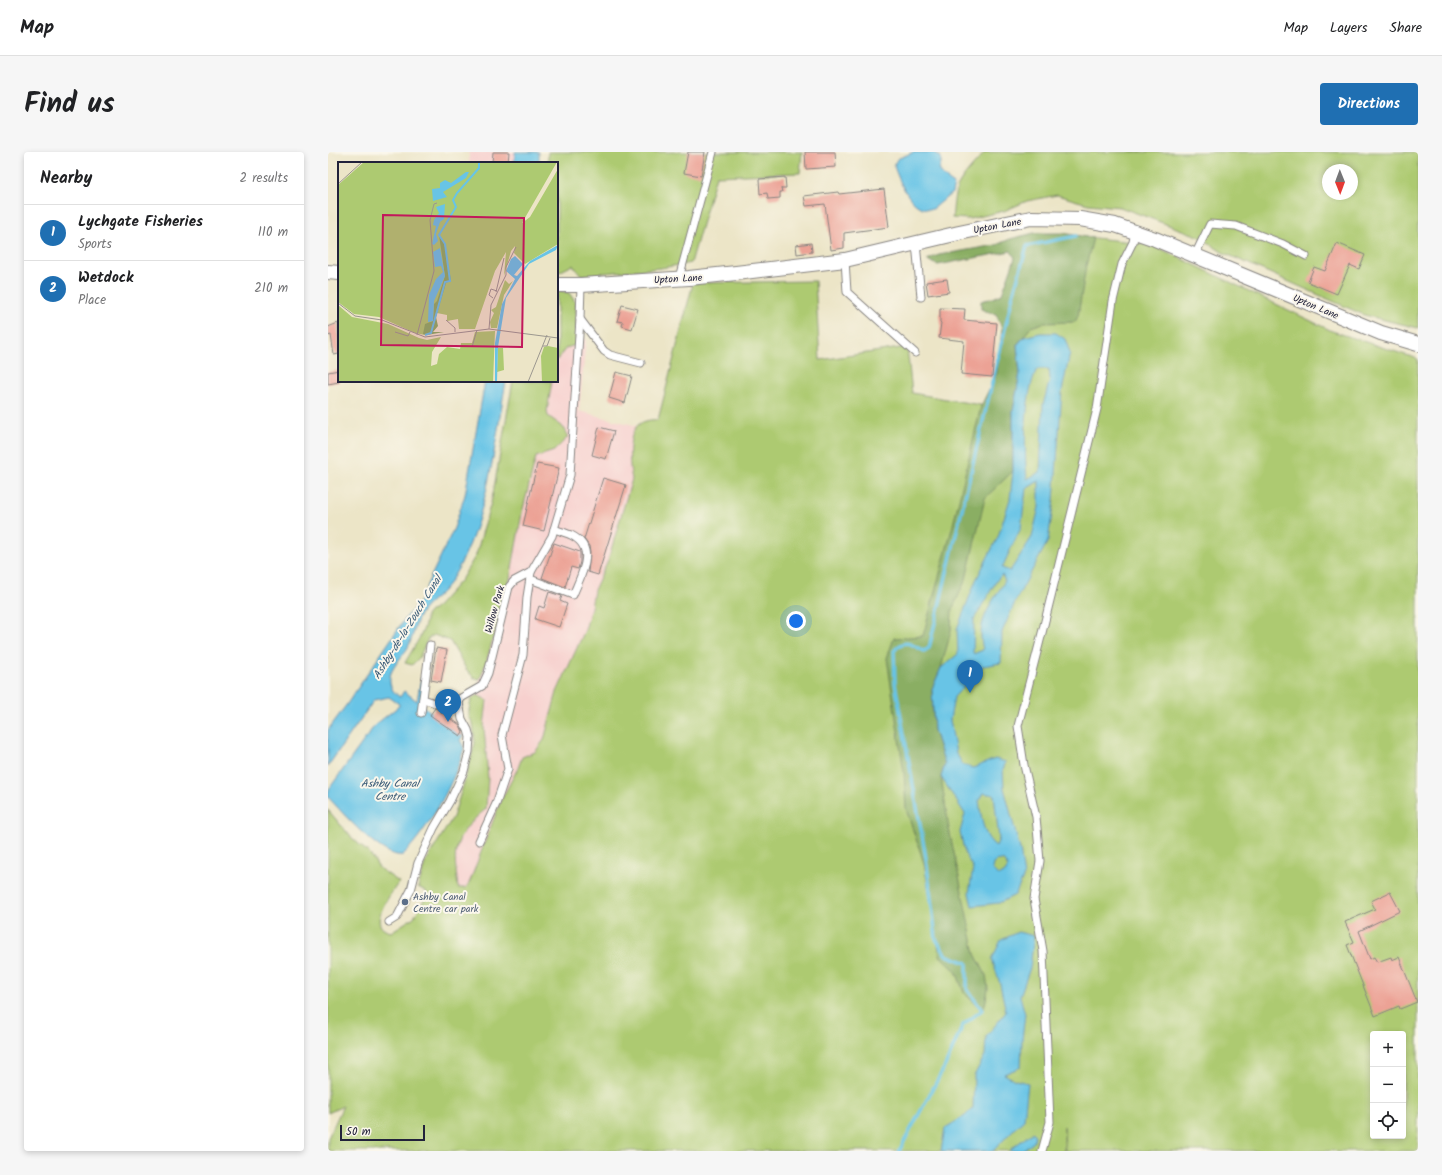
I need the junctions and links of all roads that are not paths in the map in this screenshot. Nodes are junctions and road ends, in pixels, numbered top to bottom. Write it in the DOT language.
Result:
graph roads {
  1 [pos="713,152"];
  2 [pos="1135,232"];
  3 [pos="916,243"];
  4 [pos="1195,255"];
  5 [pos="1306,256"];
  6 [pos="845,260"];
  7 [pos="328,272"];
  8 [pos="338,273"];
  9 [pos="684,278"];
  10 [pos="558,285"];
  11 [pos="581,285"];
  12 [pos="921,297"];
  13 [pos="580,320"];
  14 [pos="1418,344"];
  15 [pos="915,353"];
  16 [pos="641,363"];
  17 [pos="554,529"];
  18 [pos="530,575"];
  19 [pos="430,645"];
  20 [pos="423,699"];
  21 [pos="460,709"];
  22 [pos="421,713"];
  23 [pos="479,841"];
  24 [pos="390,922"];
  25 [pos="1042,1151"];
  1 -- 9 [label="lane"];
  2 -- 3 [label="street, Upton Lane"];
  2 -- 4 [label="street, Upton Lane"];
  2 -- 25 [label="lane"];
  3 -- 6 [label="street, Upton Lane"];
  3 -- 12 [label="lane"];
  4 -- 5 [label="lane"];
  4 -- 14 [label="street, Upton Lane"];
  6 -- 9 [label="street, Upton Lane"];
  6 -- 15 [label="lane"];
  7 -- 8 [label="street"];
  9 -- 11 [label="street, Upton Lane"];
  10 -- 11 [label="street, Upton Lane"];
  11 -- 13 [label="lane"];
  13 -- 16 [label="lane"];
  13 -- 17 [label="lane"];
  17 -- 18 [label="lane"];
  17 -- 18 [label="lane"];
  18 -- 21 [label="lane, Willow Park"];
  18 -- 23 [label="lane"];
  19 -- 20 [label="lane"];
  20 -- 21 [label="lane"];
  20 -- 22 [label="lane"];
  21 -- 24 [label="lane"];
}
